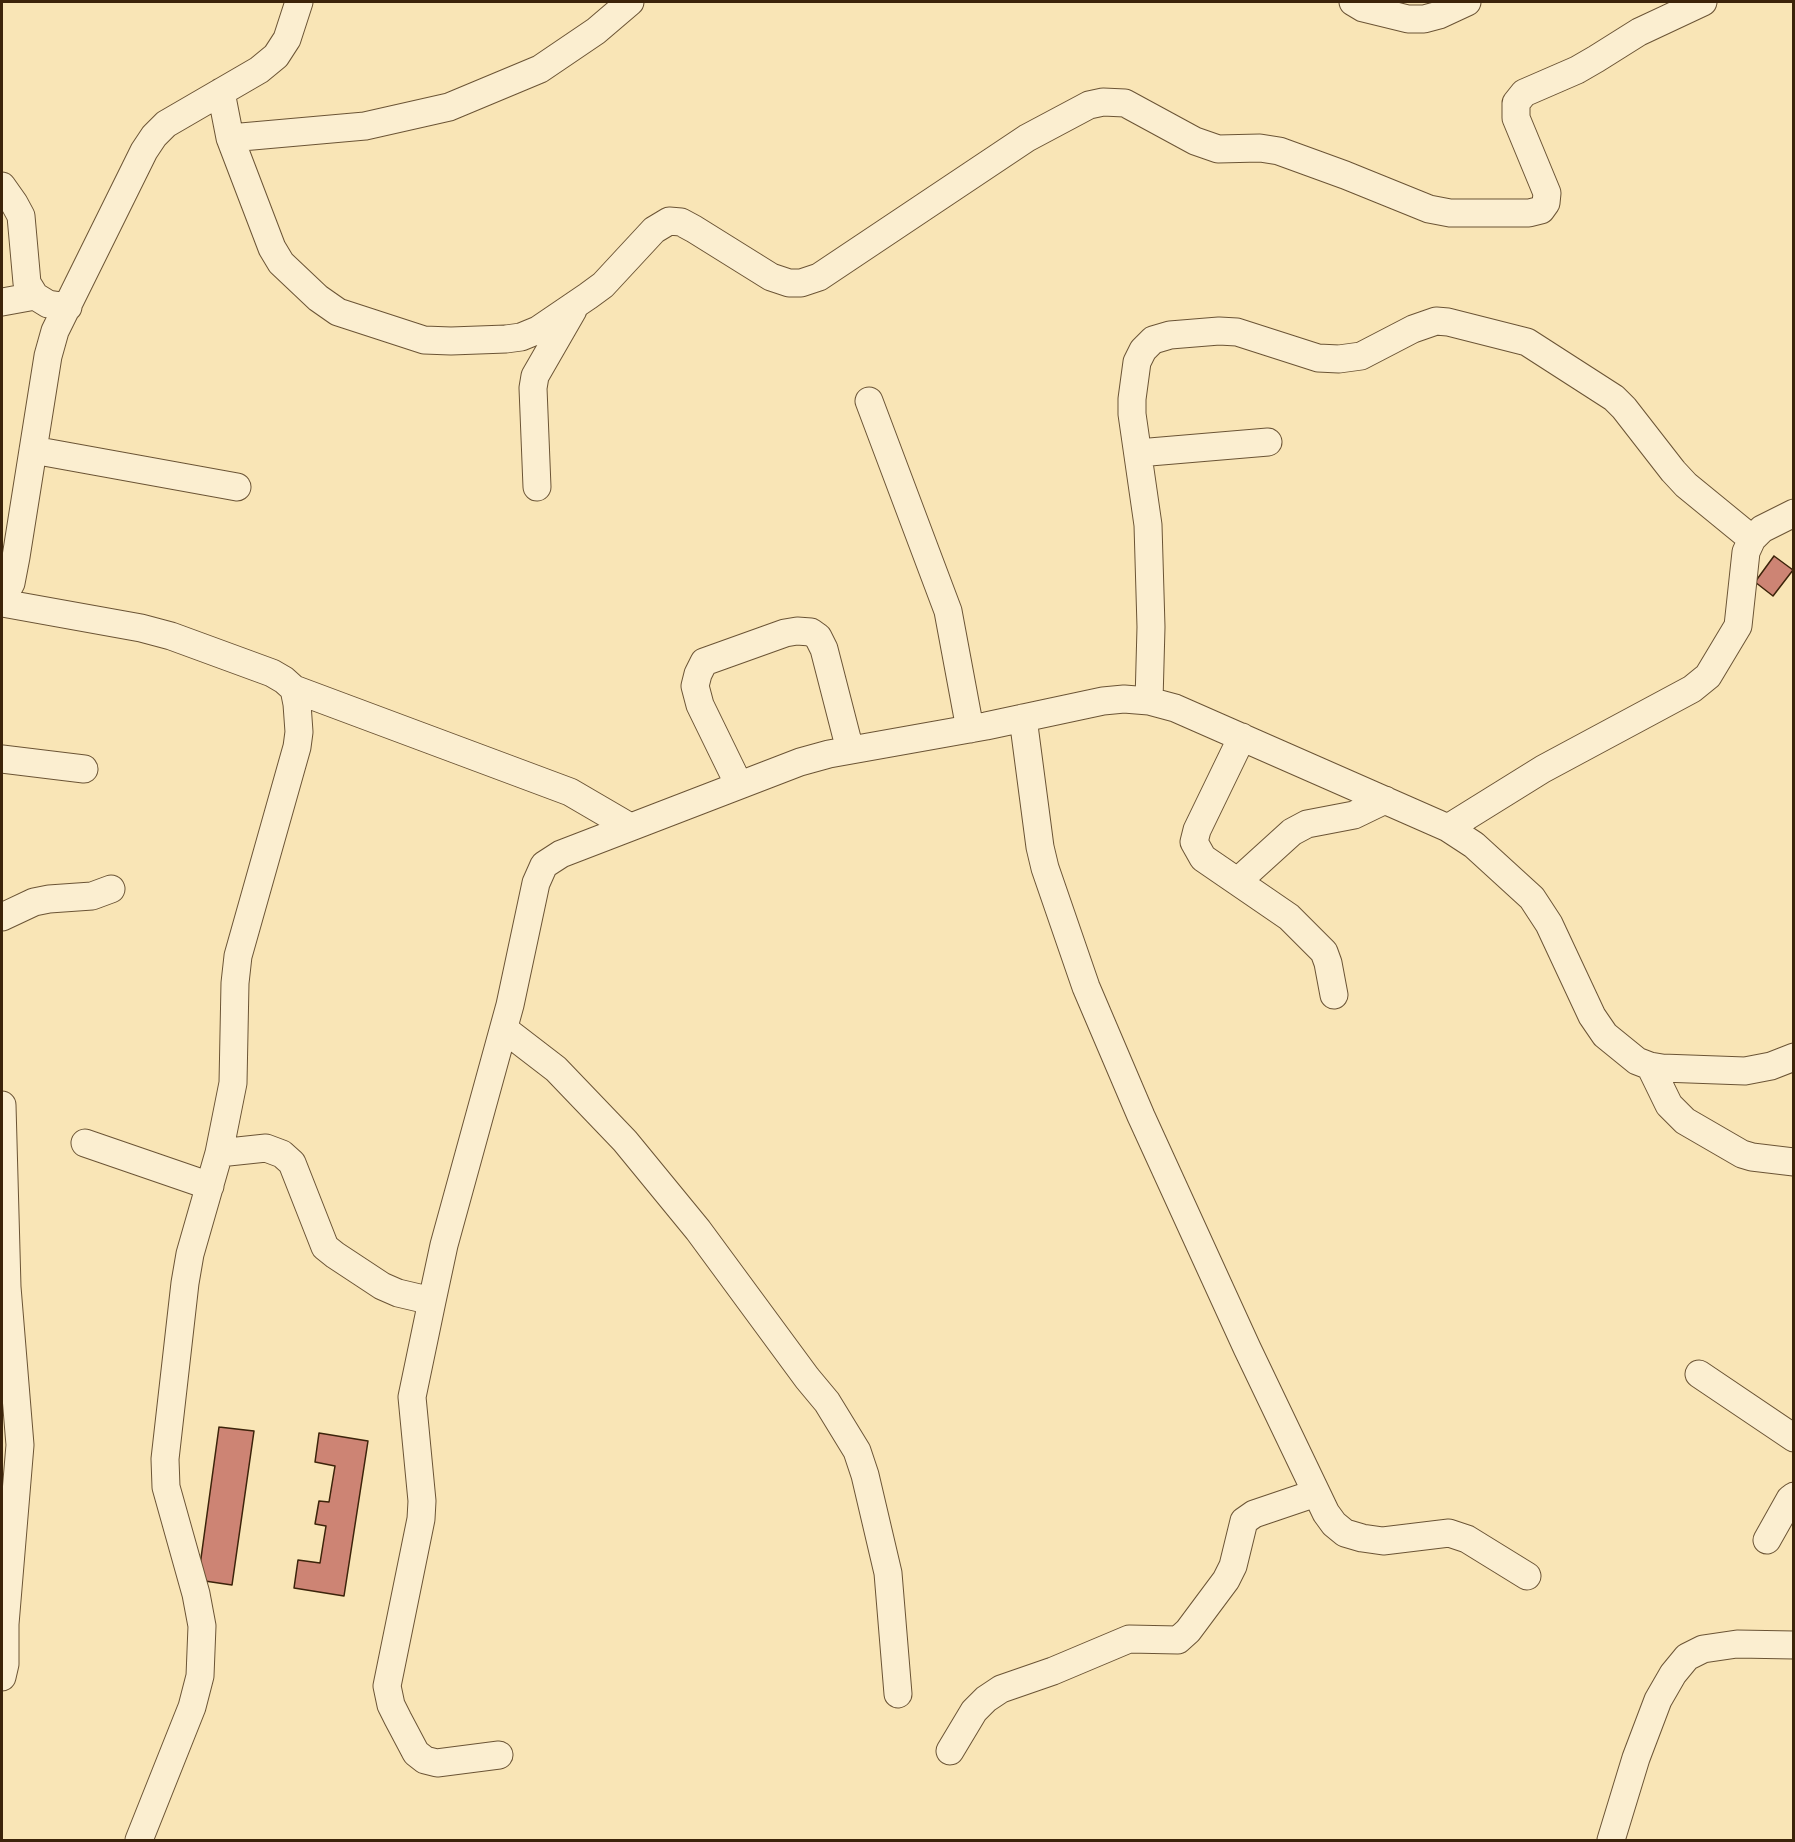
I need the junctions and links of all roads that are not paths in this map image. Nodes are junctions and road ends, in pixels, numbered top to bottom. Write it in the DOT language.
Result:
graph roads {
  1 [pos="299,2"];
  2 [pos="630,2"];
  3 [pos="1353,2"];
  4 [pos="1467,2"];
  5 [pos="1703,2"];
  6 [pos="221,92"];
  7 [pos="230,138"];
  8 [pos="2,186"];
  9 [pos="35,296"];
  10 [pos="2,302"];
  11 [pos="576,303"];
  12 [pos="68,307"];
  13 [pos="521,337"];
  14 [pos="540,364"];
  15 [pos="868,401"];
  16 [pos="1268,442"];
  17 [pos="33,450"];
  18 [pos="1138,453"];
  19 [pos="237,487"];
  20 [pos="537,487"];
  21 [pos="1794,513"];
  22 [pos="1752,539"];
  23 [pos="2,601"];
  24 [pos="294,689"];
  25 [pos="1149,701"];
  26 [pos="1023,718"];
  27 [pos="970,729"];
  28 [pos="1242,738"];
  29 [pos="850,750"];
  30 [pos="2,759"];
  31 [pos="84,769"];
  32 [pos="739,785"];
  33 [pos="1385,800"];
  34 [pos="630,827"];
  35 [pos="1448,828"];
  36 [pos="1238,881"];
  37 [pos="111,889"];
  38 [pos="2,917"];
  39 [pos="1334,995"];
  40 [pos="504,1029"];
  41 [pos="1794,1057"];
  42 [pos="1650,1066"];
  43 [pos="2,1105"];
  44 [pos="85,1143"];
  45 [pos="219,1153"];
  46 [pos="1794,1162"];
  47 [pos="210,1186"];
  48 [pos="432,1301"];
  49 [pos="1700,1374"];
  50 [pos="1794,1438"];
  51 [pos="1316,1493"];
  52 [pos="1794,1496"];
  53 [pos="1767,1540"];
  54 [pos="1527,1576"];
  55 [pos="1794,1645"];
  56 [pos="2,1677"];
  57 [pos="898,1694"];
  58 [pos="950,1751"];
  59 [pos="499,1755"];
  60 [pos="139,1840"];
  61 [pos="1611,1840"];
  1 -- 6 [label="street"];
  2 -- 7 [label="street"];
  3 -- 4 [label="street"];
  5 -- 11 [label="street"];
  6 -- 7 [label="street"];
  6 -- 12 [label="street"];
  7 -- 13 [label="street"];
  8 -- 9 [label="street"];
  9 -- 10 [label="street"];
  9 -- 12 [label="street"];
  11 -- 13 [label="street"];
  11 -- 14 [label="street"];
  12 -- 17 [label="street"];
  13 -- 14 [label="street"];
  14 -- 20 [label="street"];
  15 -- 27 [label="street"];
  16 -- 18 [label="street"];
  17 -- 19 [label="street"];
  17 -- 23 [label="street"];
  18 -- 22 [label="street"];
  18 -- 25 [label="street"];
  21 -- 22 [label="street"];
  22 -- 35 [label="street"];
  23 -- 24 [label="street"];
  24 -- 34 [label="street"];
  24 -- 45 [label="street"];
  25 -- 26 [label="street"];
  25 -- 28 [label="street"];
  26 -- 27 [label="street"];
  26 -- 51 [label="street"];
  27 -- 29 [label="street"];
  28 -- 33 [label="street"];
  28 -- 36 [label="street"];
  29 -- 32 [label="street"];
  29 -- 32 [label="street"];
  30 -- 31 [label="street"];
  32 -- 34 [label="street"];
  33 -- 35 [label="street"];
  33 -- 36 [label="street"];
  34 -- 40 [label="street"];
  35 -- 42 [label="street"];
  36 -- 39 [label="street"];
  37 -- 38 [label="street"];
  40 -- 48 [label="street"];
  40 -- 57 [label="street"];
  41 -- 42 [label="street"];
  42 -- 46 [label="street"];
  43 -- 56 [label="street"];
  44 -- 47 [label="street"];
  45 -- 47 [label="street"];
  45 -- 48 [label="street"];
  47 -- 60 [label="street"];
  48 -- 59 [label="street"];
  49 -- 50 [label="street"];
  51 -- 54 [label="street"];
  51 -- 58 [label="street"];
  52 -- 53 [label="street"];
  55 -- 61 [label="street"];
}
